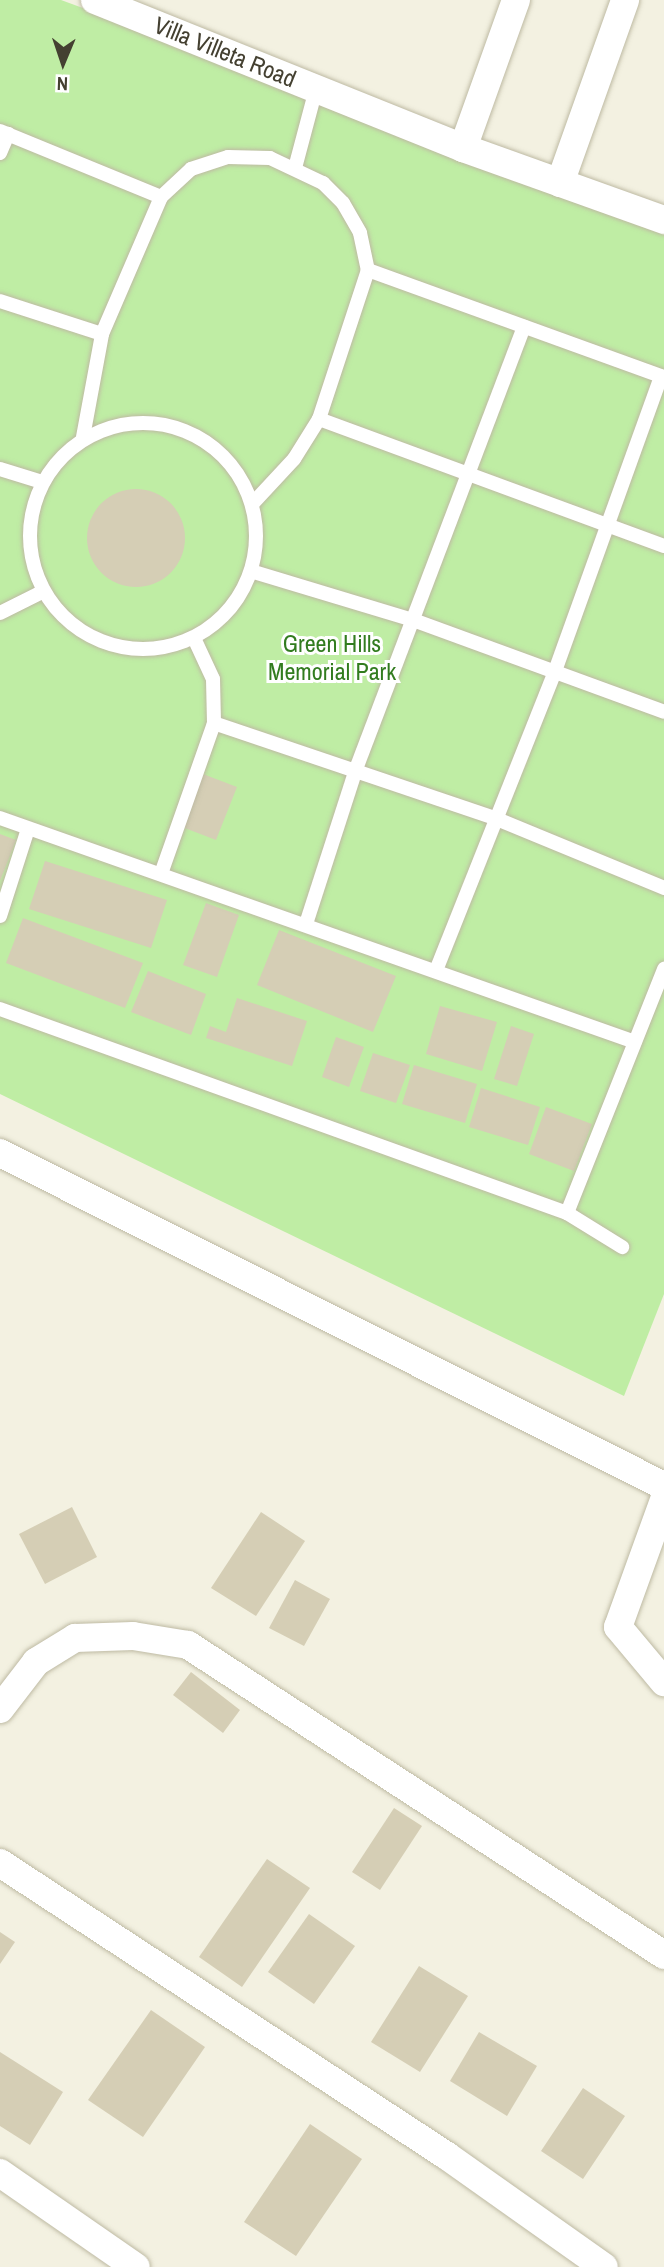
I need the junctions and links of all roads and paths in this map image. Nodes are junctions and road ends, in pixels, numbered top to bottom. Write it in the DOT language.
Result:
graph roads {
  1 [pos="94,0"];
  2 [pos="516,0"];
  3 [pos="625,0"];
  4 [pos="316,89"];
  5 [pos="4,133"];
  6 [pos="463,148"];
  7 [pos="0,153"];
  8 [pos="295,168"];
  9 [pos="560,183"];
  10 [pos="162,197"];
  11 [pos="664,220"];
  12 [pos="368,270"];
  13 [pos="0,301"];
  14 [pos="524,327"];
  15 [pos="102,334"];
  16 [pos="663,376"];
  17 [pos="319,419"];
  18 [pos="83,437"];
  19 [pos="0,469"];
  20 [pos="469,471"];
  21 [pos="42,482"];
  22 [pos="254,502"];
  23 [pos="605,525"];
  24 [pos="664,546"];
  25 [pos="254,572"];
  26 [pos="42,592"];
  27 [pos="0,613"];
  28 [pos="416,621"];
  29 [pos="194,638"];
  30 [pos="555,671"];
  31 [pos="664,712"];
  32 [pos="214,723"];
  33 [pos="356,769"];
  34 [pos="0,818"];
  35 [pos="497,819"];
  36 [pos="28,829"];
  37 [pos="162,871"];
  38 [pos="664,888"];
  39 [pos="0,916"];
  40 [pos="306,924"];
  41 [pos="438,968"];
  42 [pos="664,969"];
  43 [pos="0,1009"];
  44 [pos="635,1042"];
  45 [pos="0,1153"];
  46 [pos="567,1213"];
  47 [pos="622,1247"];
  48 [pos="664,1486"];
  49 [pos="664,1500"];
  50 [pos="664,1682"];
  51 [pos="0,1709"];
  52 [pos="0,1863"];
  53 [pos="664,1955"];
  54 [pos="0,2173"];
  55 [pos="136,2267"];
  56 [pos="604,2267"];
  1 -- 4 [label="street, Villa Villeta Road"];
  2 -- 6 [label="street"];
  3 -- 9 [label="street"];
  4 -- 6 [label="street, Villa Villeta Road"];
  4 -- 8 [label="lane"];
  5 -- 7 [label="lane"];
  5 -- 10 [label="lane"];
  6 -- 9 [label="street, Villa Villeta Road"];
  8 -- 10 [label="lane"];
  8 -- 12 [label="lane"];
  9 -- 11 [label="street, Villa Villeta Road"];
  10 -- 15 [label="lane"];
  12 -- 14 [label="lane"];
  12 -- 17 [label="lane"];
  13 -- 15 [label="lane"];
  14 -- 16 [label="lane"];
  14 -- 20 [label="lane"];
  15 -- 18 [label="lane"];
  16 -- 23 [label="lane"];
  17 -- 20 [label="lane"];
  17 -- 22 [label="lane"];
  18 -- 21 [label="lane"];
  18 -- 22 [label="lane"];
  19 -- 21 [label="lane"];
  20 -- 23 [label="lane"];
  20 -- 28 [label="lane"];
  21 -- 26 [label="lane"];
  22 -- 25 [label="lane"];
  23 -- 24 [label="lane"];
  23 -- 30 [label="lane"];
  25 -- 28 [label="lane"];
  25 -- 29 [label="lane"];
  26 -- 27 [label="lane"];
  26 -- 29 [label="lane"];
  28 -- 30 [label="lane"];
  28 -- 33 [label="lane"];
  29 -- 32 [label="lane"];
  30 -- 31 [label="lane"];
  30 -- 35 [label="lane"];
  32 -- 33 [label="lane"];
  32 -- 37 [label="lane"];
  33 -- 35 [label="lane"];
  33 -- 40 [label="lane"];
  34 -- 36 [label="lane"];
  35 -- 38 [label="lane"];
  35 -- 41 [label="lane"];
  36 -- 37 [label="lane"];
  36 -- 39 [label="lane"];
  37 -- 40 [label="lane"];
  40 -- 41 [label="lane"];
  41 -- 44 [label="lane"];
  42 -- 44 [label="lane"];
  43 -- 46 [label="lane"];
  44 -- 46 [label="lane"];
  45 -- 48 [label="street"];
  46 -- 47 [label="lane"];
  49 -- 50 [label="street"];
  51 -- 53 [label="street"];
  52 -- 56 [label="street"];
  54 -- 55 [label="street"];
}
